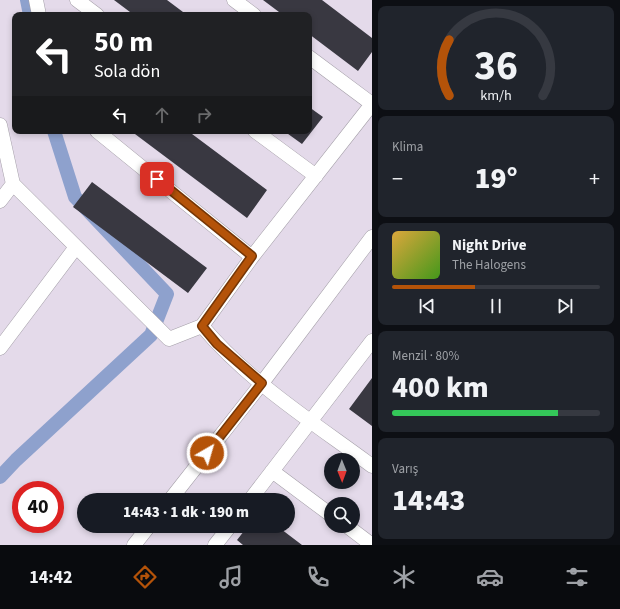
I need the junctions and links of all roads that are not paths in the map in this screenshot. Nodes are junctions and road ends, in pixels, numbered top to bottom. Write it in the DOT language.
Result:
graph roads {
  1 [pos="36,0"];
  2 [pos="77,0"];
  3 [pos="234,0"];
  4 [pos="38,12"];
  5 [pos="93,12"];
  6 [pos="250,12"];
  7 [pos="312,59"];
  8 [pos="372,104"];
  9 [pos="0,125"];
  10 [pos="101,134"];
  11 [pos="259,134"];
  12 [pos="316,176"];
  13 [pos="13,184"];
  14 [pos="0,201"];
  15 [pos="372,238"];
  16 [pos="76,247"];
  17 [pos="252,256"];
  18 [pos="202,326"];
  19 [pos="372,341"];
  20 [pos="0,348"];
  21 [pos="262,383"];
  22 [pos="311,420"];
  23 [pos="372,466"];
  24 [pos="272,471"];
  25 [pos="176,493"];
  26 [pos="255,493"];
  27 [pos="324,510"];
  28 [pos="143,533"];
  29 [pos="224,533"];
  30 [pos="356,533"];
  31 [pos="134,545"];
  32 [pos="215,545"];
  33 [pos="372,545"];
  1 -- 4 [label="street"];
  2 -- 5 [label="street"];
  3 -- 6 [label="street"];
  7 -- 8 [label="street"];
  8 -- 12 [label="street"];
  9 -- 13 [label="street"];
  10 -- 17 [label="street"];
  11 -- 12 [label="street"];
  12 -- 17 [label="street"];
  13 -- 14 [label="street"];
  13 -- 16 [label="street"];
  15 -- 21 [label="street"];
  16 -- 18 [label="street"];
  16 -- 20 [label="street"];
  17 -- 18 [label="street"];
  18 -- 21 [label="street"];
  19 -- 22 [label="street"];
  21 -- 22 [label="street"];
  21 -- 25 [label="street"];
  22 -- 23 [label="street"];
  22 -- 24 [label="street"];
  24 -- 26 [label="street"];
  24 -- 27 [label="street"];
  28 -- 31 [label="street"];
  29 -- 32 [label="street"];
  30 -- 33 [label="street"];
}
